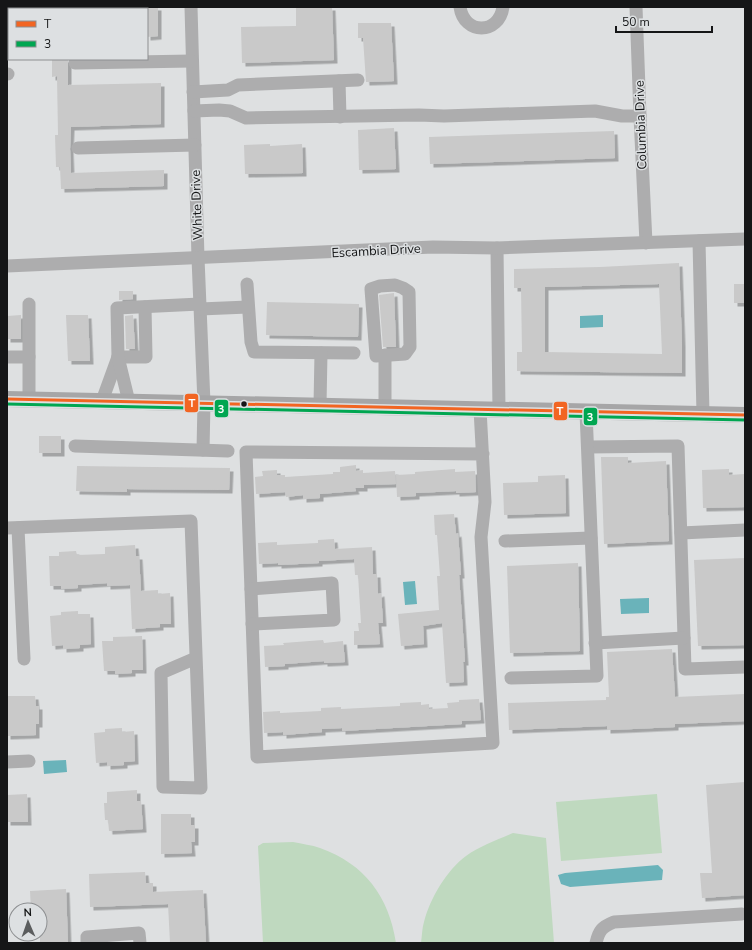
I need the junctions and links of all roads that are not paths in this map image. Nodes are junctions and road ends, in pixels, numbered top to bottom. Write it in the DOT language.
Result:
graph roads {
  1 [pos="191,7"];
  2 [pos="460,7"];
  3 [pos="503,7"];
  4 [pos="636,7"];
  5 [pos="192,61"];
  6 [pos="76,63"];
  7 [pos="358,80"];
  8 [pos="339,81"];
  9 [pos="193,92"];
  10 [pos="194,111"];
  11 [pos="340,116"];
  12 [pos="640,116"];
  13 [pos="195,145"];
  14 [pos="78,148"];
  15 [pos="745,239"];
  16 [pos="699,241"];
  17 [pos="646,243"];
  18 [pos="497,248"];
  19 [pos="198,258"];
  20 [pos="7,266"];
  21 [pos="247,284"];
  22 [pos="28,304"];
  23 [pos="146,307"];
  24 [pos="200,307"];
  25 [pos="248,307"];
  26 [pos="321,353"];
  27 [pos="354,353"];
  28 [pos="385,355"];
  29 [pos="7,357"];
  30 [pos="118,357"];
  31 [pos="29,358"];
  32 [pos="7,399"];
  33 [pos="29,400"];
  34 [pos="102,401"];
  35 [pos="129,402"];
  36 [pos="204,403"];
  37 [pos="320,405"];
  38 [pos="384,407"];
  39 [pos="480,409"];
  40 [pos="499,410"];
  41 [pos="586,412"];
  42 [pos="703,414"];
  43 [pos="745,415"];
  44 [pos="75,446"];
  45 [pos="588,447"];
  46 [pos="203,450"];
  47 [pos="228,451"];
  48 [pos="482,454"];
  49 [pos="12,528"];
  50 [pos="745,530"];
  51 [pos="681,533"];
  52 [pos="591,538"];
  53 [pos="505,540"];
  54 [pos="251,589"];
  55 [pos="252,624"];
  56 [pos="684,638"];
  57 [pos="595,643"];
  58 [pos="196,658"];
  59 [pos="24,659"];
  60 [pos="745,667"];
  61 [pos="511,678"];
  62 [pos="7,762"];
  63 [pos="29,762"];
  64 [pos="742,914"];
  65 [pos="88,943"];
  66 [pos="140,943"];
  67 [pos="596,943"];
  1 -- 5 [label="street, White Drive"];
  2 -- 3 [label="street"];
  4 -- 12 [label="street, Columbia Drive"];
  5 -- 6 [label="street"];
  5 -- 9 [label="street, White Drive"];
  7 -- 8 [label="street"];
  8 -- 9 [label="street"];
  8 -- 11 [label="street"];
  9 -- 10 [label="street, White Drive"];
  10 -- 11 [label="street"];
  10 -- 13 [label="street, White Drive"];
  11 -- 12 [label="street"];
  12 -- 17 [label="street, Columbia Drive"];
  13 -- 14 [label="street"];
  13 -- 19 [label="street, White Drive"];
  15 -- 16 [label="street, Escambia Drive"];
  16 -- 17 [label="street, Escambia Drive"];
  16 -- 42 [label="street"];
  17 -- 18 [label="street, Escambia Drive"];
  18 -- 19 [label="street, Escambia Drive"];
  18 -- 40 [label="street"];
  19 -- 20 [label="street, Escambia Drive"];
  19 -- 24 [label="street, White Drive"];
  21 -- 25 [label="street"];
  22 -- 31 [label="street"];
  23 -- 24 [label="street"];
  23 -- 30 [label="street"];
  23 -- 30 [label="street"];
  24 -- 25 [label="street"];
  24 -- 36 [label="street, White Drive"];
  25 -- 26 [label="street"];
  26 -- 27 [label="street"];
  26 -- 37 [label="street"];
  28 -- 28 [label="street"];
  28 -- 38 [label="street"];
  29 -- 31 [label="street"];
  30 -- 34 [label="street"];
  30 -- 35 [label="street"];
  31 -- 33 [label="street"];
  32 -- 33 [label="main road"];
  33 -- 34 [label="main road"];
  34 -- 35 [label="main road"];
  35 -- 36 [label="main road"];
  36 -- 37 [label="main road"];
  36 -- 46 [label="street, White Drive"];
  37 -- 38 [label="main road"];
  38 -- 39 [label="main road"];
  39 -- 40 [label="main road"];
  39 -- 48 [label="street"];
  40 -- 41 [label="main road"];
  41 -- 42 [label="main road"];
  41 -- 45 [label="street"];
  42 -- 43 [label="main road"];
  44 -- 46 [label="street"];
  45 -- 51 [label="street"];
  45 -- 52 [label="street"];
  46 -- 47 [label="street"];
  48 -- 54 [label="street"];
  48 -- 55 [label="street"];
  49 -- 58 [label="street"];
  49 -- 59 [label="street"];
  50 -- 51 [label="street"];
  51 -- 56 [label="street"];
  52 -- 53 [label="street"];
  52 -- 57 [label="street"];
  54 -- 55 [label="street"];
  54 -- 55 [label="street"];
  56 -- 57 [label="street"];
  56 -- 60 [label="street"];
  57 -- 61 [label="street"];
  58 -- 58 [label="street"];
  62 -- 63 [label="street"];
  64 -- 67 [label="street"];
  65 -- 66 [label="street"];
}
